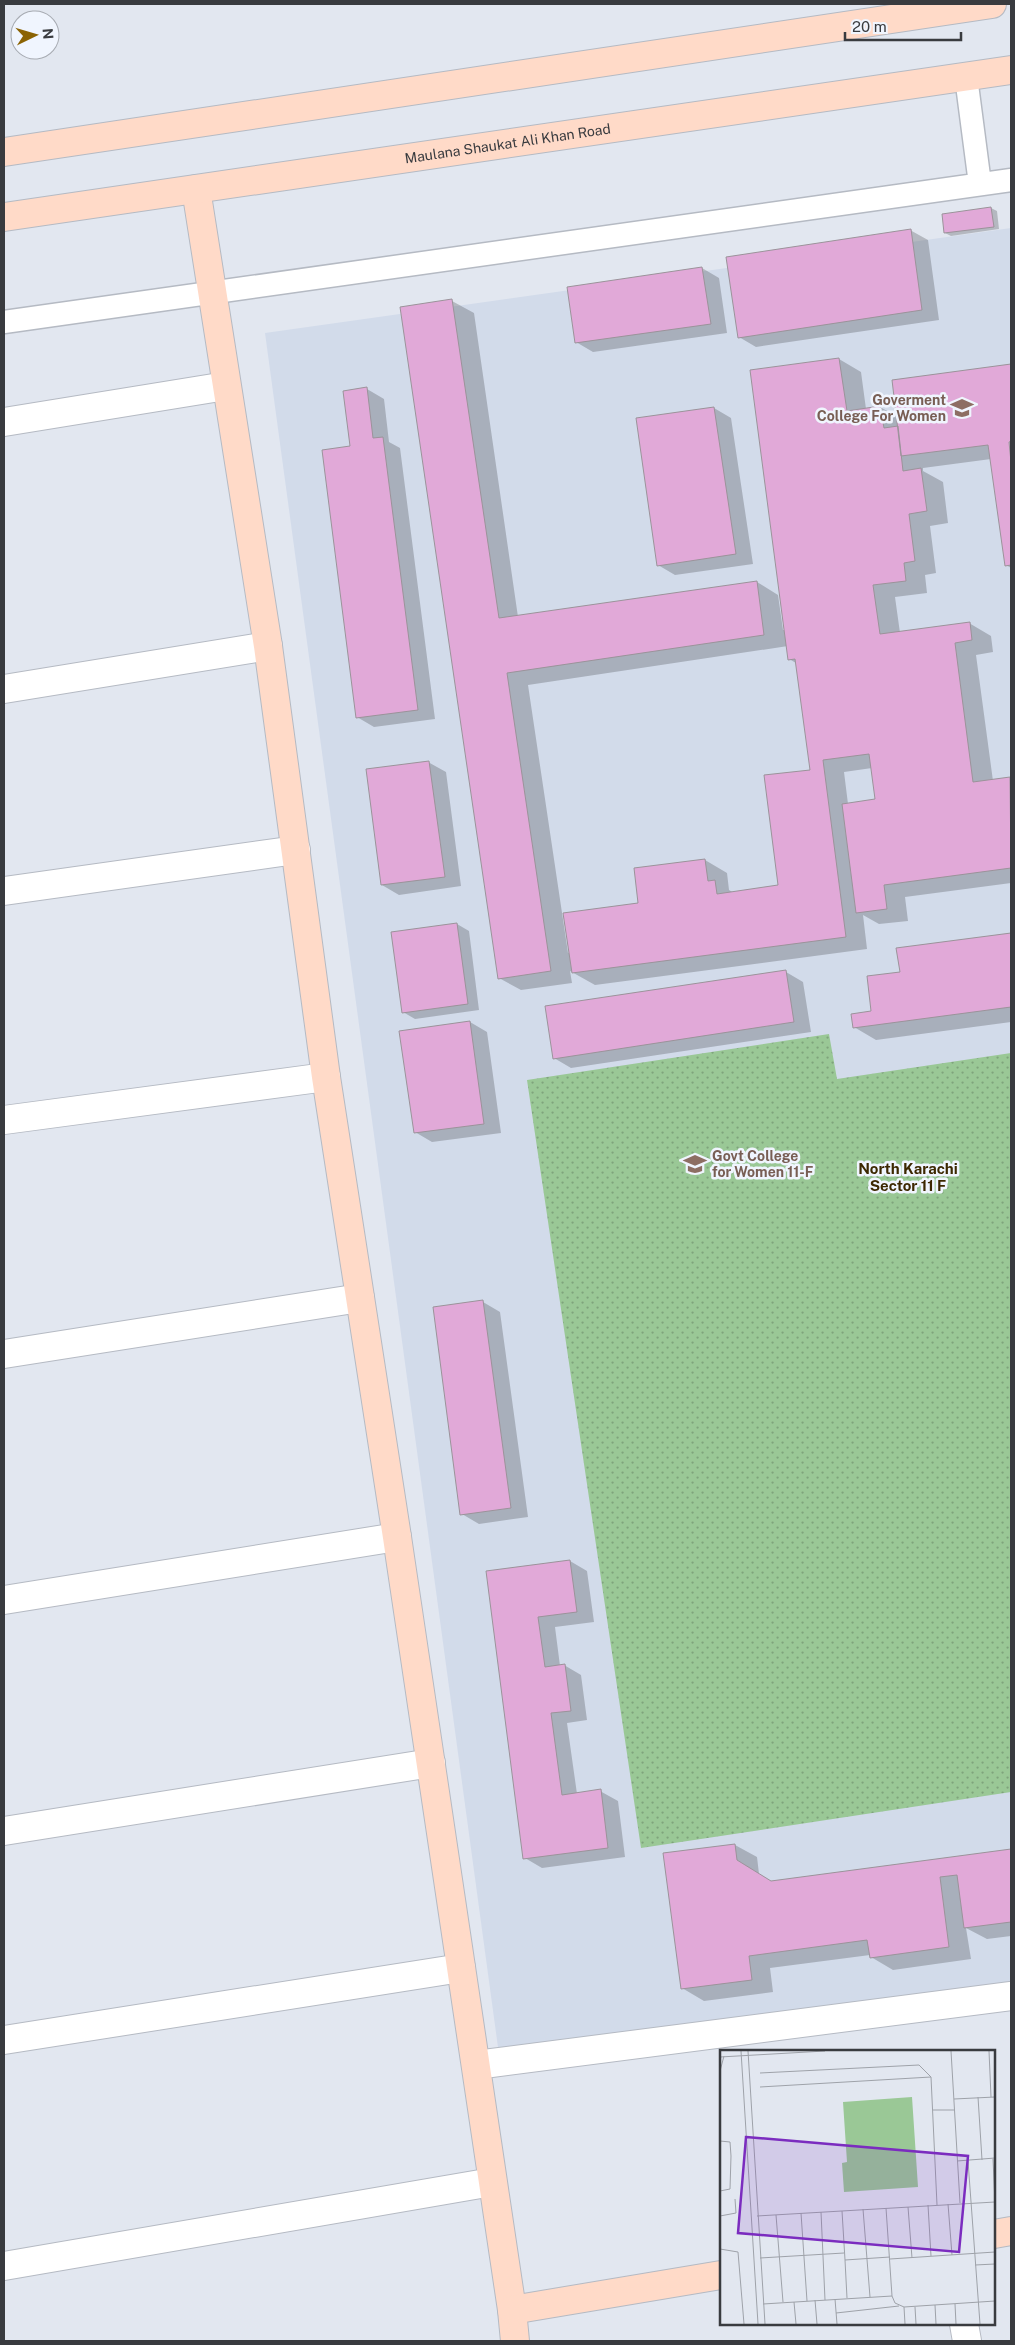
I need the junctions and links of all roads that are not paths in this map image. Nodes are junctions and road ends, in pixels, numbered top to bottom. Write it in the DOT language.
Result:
graph roads {
  1 [pos="992,4"];
  2 [pos="1011,70"];
  3 [pos="966,77"];
  4 [pos="4,152"];
  5 [pos="1011,180"];
  6 [pos="980,184"];
  7 [pos="196,189"];
  8 [pos="4,217"];
  9 [pos="212,293"];
  10 [pos="4,322"];
  11 [pos="226,386"];
  12 [pos="4,422"];
  13 [pos="268,646"];
  14 [pos="4,689"];
  15 [pos="296,850"];
  16 [pos="4,892"];
  17 [pos="326,1077"];
  18 [pos="4,1120"];
  19 [pos="360,1298"];
  20 [pos="4,1354"];
  21 [pos="397,1537"];
  22 [pos="4,1600"];
  23 [pos="430,1763"];
  24 [pos="4,1831"];
  25 [pos="461,1968"];
  26 [pos="1011,1996"];
  27 [pos="4,2040"];
  28 [pos="476,2065"];
  29 [pos="492,2182"];
  30 [pos="1011,2231"];
  31 [pos="995,2234"];
  32 [pos="4,2266"];
  33 [pos="720,2275"];
  34 [pos="512,2310"];
  35 [pos="964,2325"];
  36 [pos="514,2341"];
  37 [pos="966,2341"];
  1 -- 4 [label="street"];
  2 -- 3 [label="street, Maulana Shaukat Ali Khan Road"];
  3 -- 6 [label="lane"];
  3 -- 7 [label="street, Maulana Shaukat Ali Khan Road"];
  5 -- 6 [label="lane"];
  6 -- 9 [label="lane"];
  7 -- 8 [label="street, Maulana Shaukat Ali Khan Road"];
  7 -- 9 [label="street"];
  9 -- 10 [label="lane"];
  9 -- 11 [label="street"];
  11 -- 12 [label="street"];
  11 -- 13 [label="street"];
  13 -- 14 [label="street"];
  13 -- 15 [label="street"];
  15 -- 16 [label="street"];
  15 -- 17 [label="street"];
  17 -- 18 [label="street"];
  17 -- 19 [label="street"];
  19 -- 20 [label="street"];
  19 -- 21 [label="street"];
  21 -- 22 [label="street"];
  21 -- 23 [label="street"];
  23 -- 24 [label="street"];
  23 -- 25 [label="street"];
  25 -- 27 [label="street"];
  25 -- 28 [label="street"];
  26 -- 28 [label="street"];
  28 -- 29 [label="street"];
  29 -- 32 [label="street"];
  29 -- 34 [label="street"];
  30 -- 31 [label="street"];
  33 -- 34 [label="street"];
  34 -- 36 [label="street"];
  35 -- 37 [label="street"];
}
